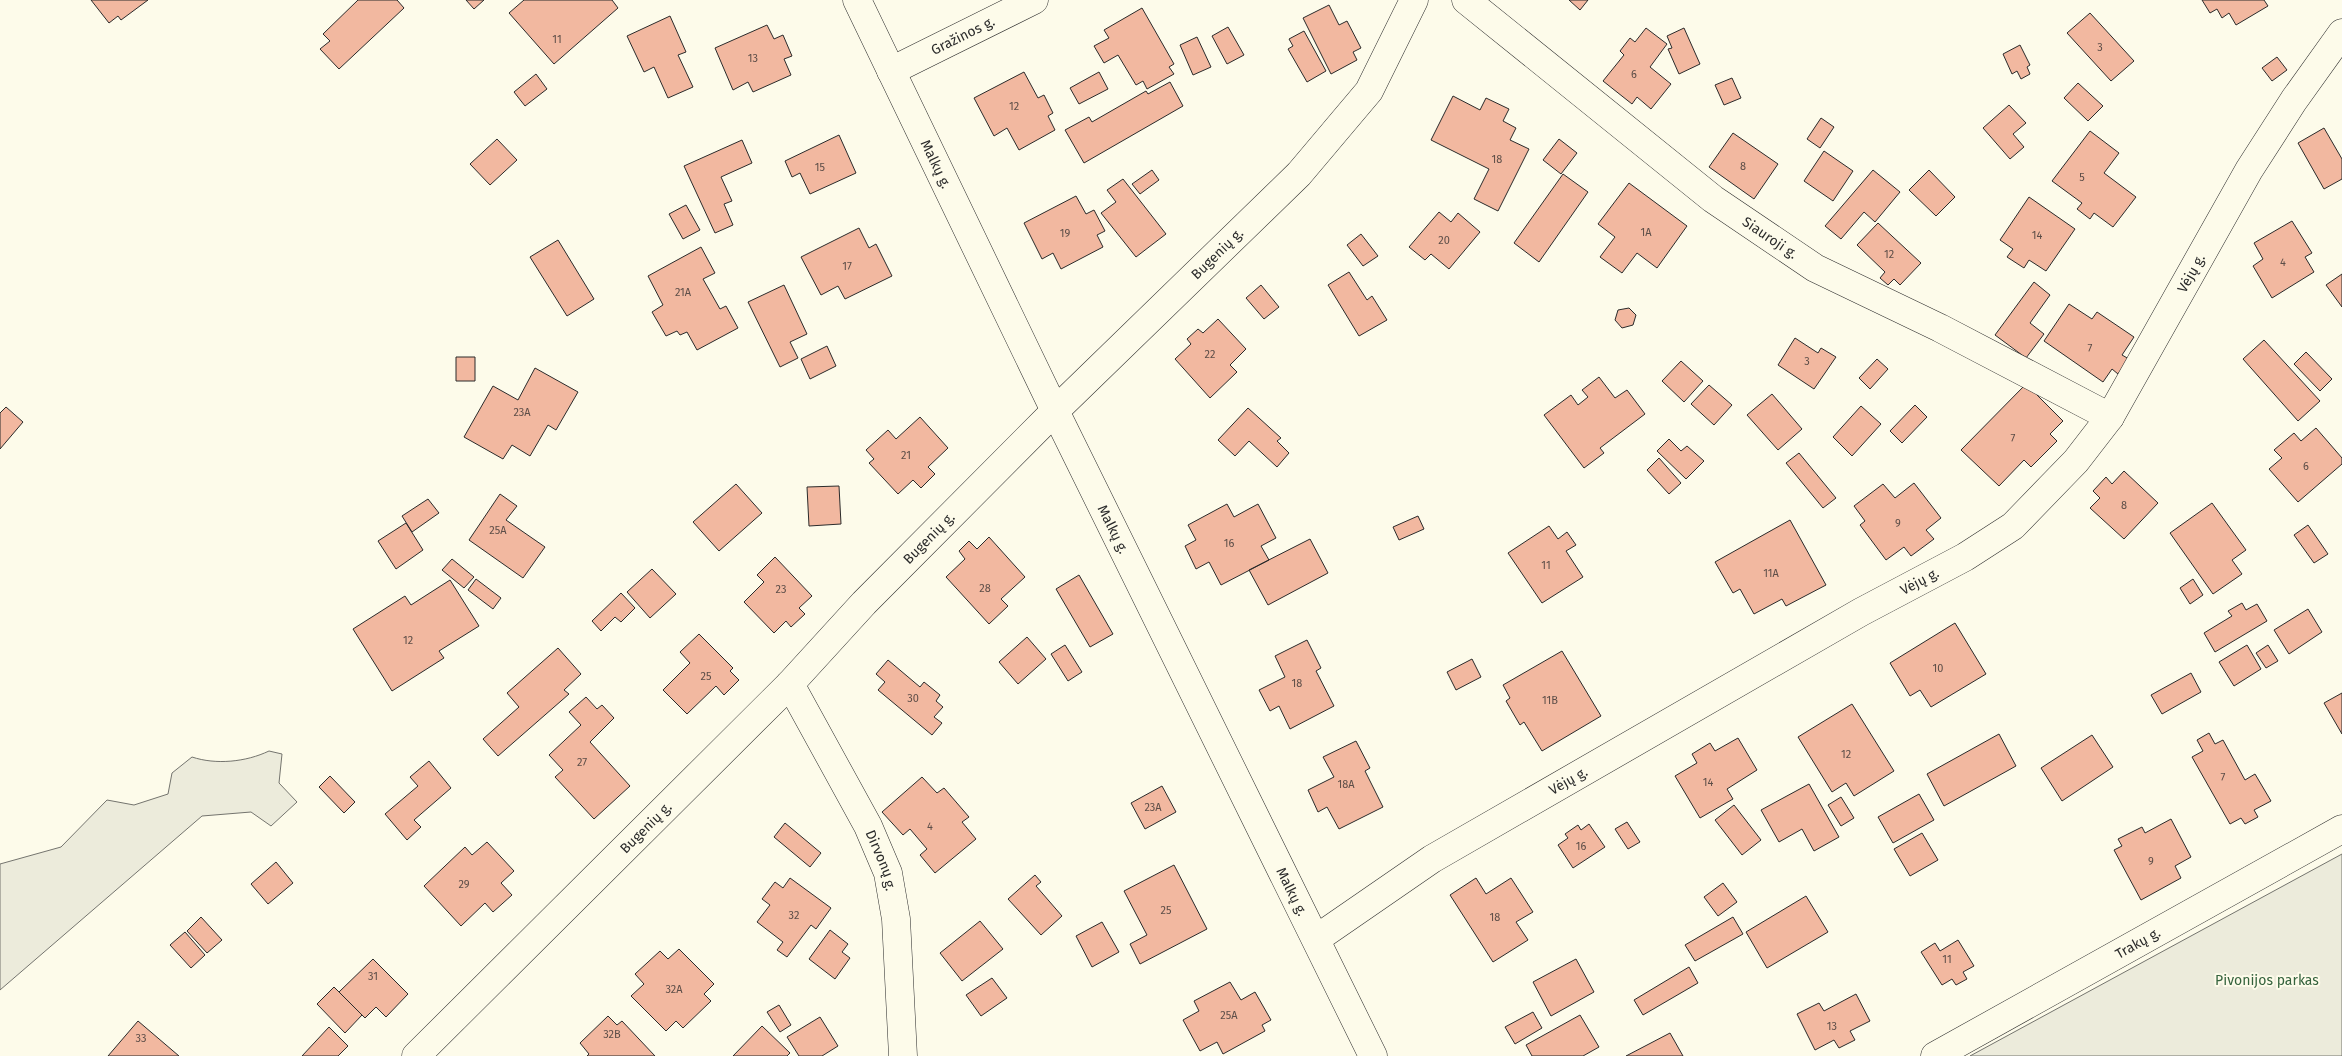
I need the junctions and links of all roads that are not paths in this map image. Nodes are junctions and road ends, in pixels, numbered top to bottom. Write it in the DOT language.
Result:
graph roads {
  1 [pos="857,0"];
  2 [pos="1034,0"];
  3 [pos="1414,0"];
  4 [pos="1466,0"];
  5 [pos="2342,33"];
  6 [pos="891,71"];
  7 [pos="1055,411"];
  8 [pos="2110,417"];
  9 [pos="790,684"];
  10 [pos="2342,829"];
  11 [pos="1316,939"];
  12 [pos="416,1056"];
  13 [pos="903,1056"];
  14 [pos="1373,1056"];
  15 [pos="1935,1056"];
  1 -- 6 [label="street, Malkų g."];
  2 -- 6 [label="street, Gražinos g."];
  3 -- 7 [label="street, Bugenių g."];
  4 -- 8 [label="street, Siauroji g."];
  5 -- 8 [label="street, Vėjų g."];
  6 -- 7 [label="street, Malkų g."];
  7 -- 9 [label="street, Bugenių g."];
  7 -- 11 [label="street, Malkų g."];
  8 -- 11 [label="street, Vėjų g."];
  9 -- 12 [label="street, Bugenių g."];
  9 -- 13 [label="street, Dirvonų g."];
  10 -- 15 [label="street, Trakų g."];
  11 -- 14 [label="street, Malkų g."];
}
